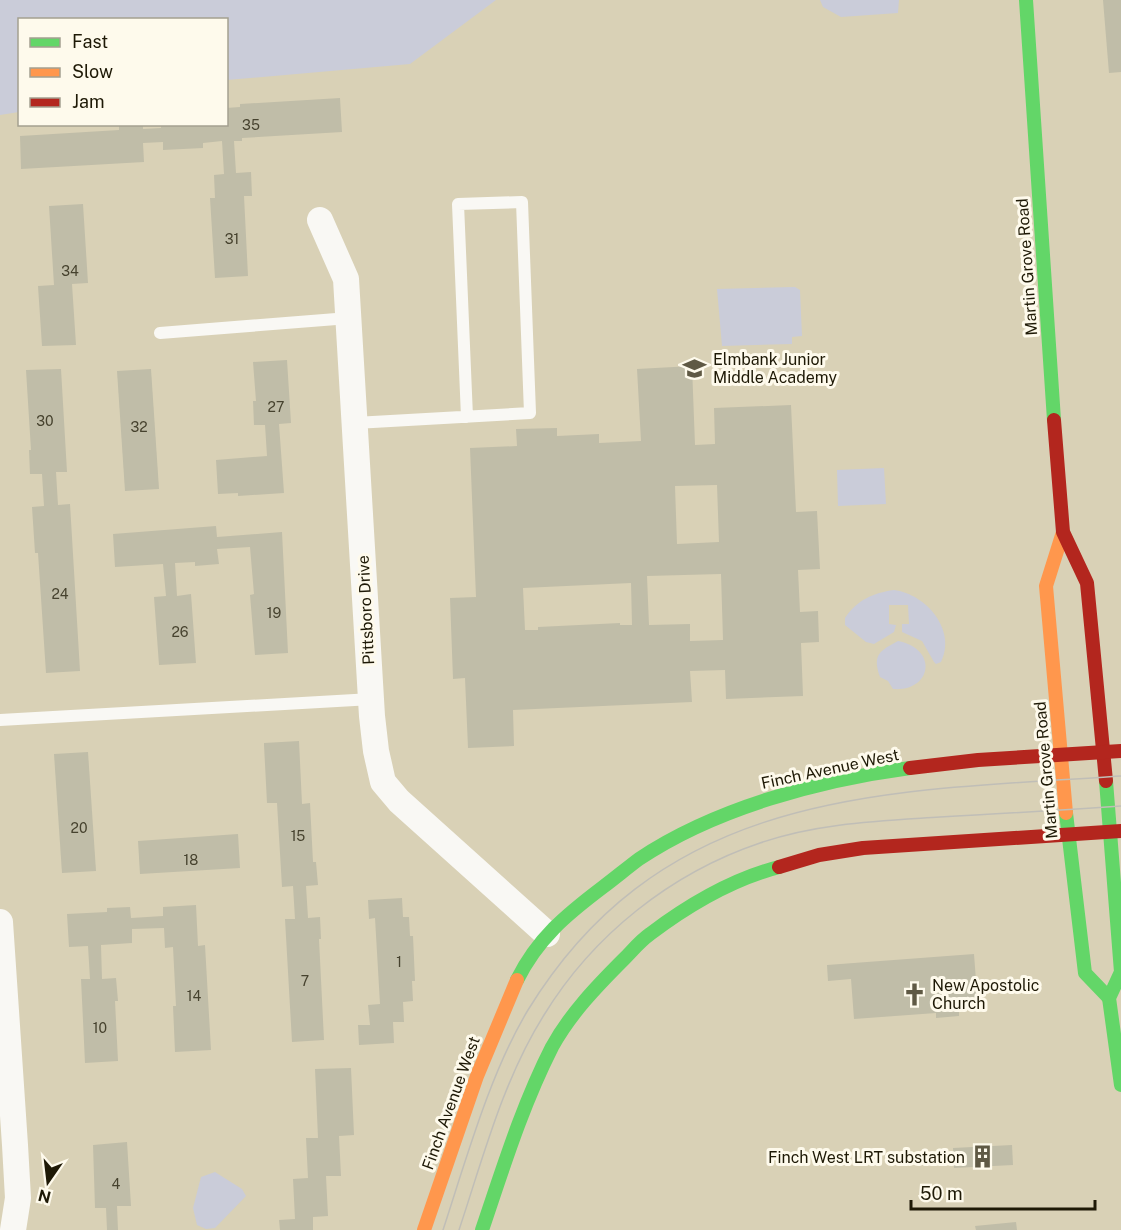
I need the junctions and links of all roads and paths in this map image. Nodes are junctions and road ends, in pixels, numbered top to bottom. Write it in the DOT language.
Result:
graph roads {
  1 [pos="1026,0"];
  2 [pos="320,220"];
  3 [pos="349,318"];
  4 [pos="160,333"];
  5 [pos="467,417"];
  6 [pos="355,423"];
  7 [pos="1063,532"];
  8 [pos="372,699"];
  9 [pos="0,720"];
  10 [pos="1121,751"];
  11 [pos="1104,752"];
  12 [pos="1060,754"];
  13 [pos="1115,832"];
  14 [pos="1069,834"];
  15 [pos="0,922"];
  16 [pos="547,934"];
  17 [pos="1109,998"];
  18 [pos="1121,1085"];
  19 [pos="13,1230"];
  20 [pos="424,1230"];
  21 [pos="482,1230"];
  1 -- 7 [label="main road, Martin Grove Road"];
  2 -- 3 [label="street, Pittsboro Drive"];
  3 -- 4 [label="lane"];
  3 -- 6 [label="street, Pittsboro Drive"];
  5 -- 5 [label="lane"];
  5 -- 6 [label="lane"];
  6 -- 8 [label="street, Pittsboro Drive"];
  7 -- 11 [label="main road, Martin Grove Road"];
  7 -- 12 [label="main road, Martin Grove Road"];
  8 -- 9 [label="lane"];
  8 -- 16 [label="street, Pittsboro Drive"];
  10 -- 11 [label="main road, Finch Avenue West"];
  11 -- 12 [label="main road, Finch Avenue West"];
  11 -- 13 [label="main road, Martin Grove Road"];
  12 -- 14 [label="main road, Martin Grove Road"];
  12 -- 16 [label="main road, Finch Avenue West"];
  13 -- 14 [label="main road"];
  13 -- 17 [label="main road, Martin Grove Road"];
  14 -- 17 [label="main road, Martin Grove Road"];
  14 -- 21 [label="main road"];
  15 -- 19 [label="street"];
  16 -- 20 [label="main road, Finch Avenue West"];
  17 -- 18 [label="main road"];
}
